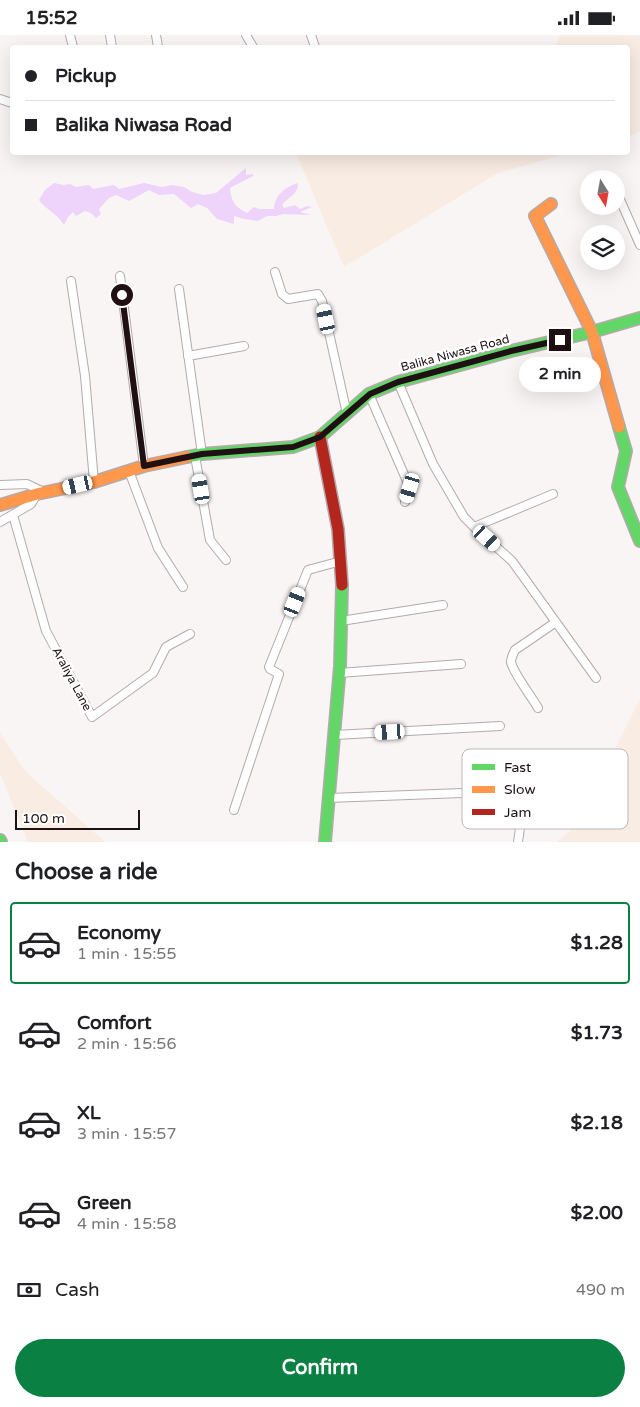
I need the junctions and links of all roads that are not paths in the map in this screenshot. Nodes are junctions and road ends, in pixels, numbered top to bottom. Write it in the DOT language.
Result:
graph roads {
  1 [pos="551,204"];
  2 [pos="625,211"];
  3 [pos="640,245"];
  4 [pos="274,272"];
  5 [pos="120,276"];
  6 [pos="71,281"];
  7 [pos="179,289"];
  8 [pos="640,318"];
  9 [pos="592,332"];
  10 [pos="244,345"];
  11 [pos="188,356"];
  12 [pos="398,382"];
  13 [pos="370,394"];
  14 [pos="347,414"];
  15 [pos="320,437"];
  16 [pos="199,455"];
  17 [pos="144,466"];
  18 [pos="129,471"];
  19 [pos="94,482"];
  20 [pos="0,485"];
  21 [pos="41,494"];
  22 [pos="554,494"];
  23 [pos="406,502"];
  24 [pos="0,505"];
  25 [pos="14,515"];
  26 [pos="0,522"];
  27 [pos="474,527"];
  28 [pos="640,541"];
  29 [pos="226,560"];
  30 [pos="341,561"];
  31 [pos="183,587"];
  32 [pos="443,605"];
  33 [pos="341,621"];
  34 [pos="556,622"];
  35 [pos="190,634"];
  36 [pos="461,664"];
  37 [pos="339,673"];
  38 [pos="596,678"];
  39 [pos="538,708"];
  40 [pos="500,725"];
  41 [pos="335,735"];
  42 [pos="462,793"];
  43 [pos="328,797"];
  44 [pos="234,810"];
  45 [pos="519,829"];
  46 [pos="325,842"];
  47 [pos="518,842"];
  1 -- 9 [label="street"];
  2 -- 3 [label="street"];
  4 -- 14 [label="street"];
  5 -- 17 [label="street"];
  6 -- 19 [label="street"];
  7 -- 11 [label="street"];
  8 -- 9 [label="street, Balika Niwasa Road"];
  9 -- 12 [label="street, Balika Niwasa Road"];
  9 -- 28 [label="street"];
  10 -- 11 [label="street"];
  11 -- 16 [label="street"];
  12 -- 13 [label="street, Balika Niwasa Road"];
  12 -- 27 [label="street"];
  13 -- 14 [label="street, Balika Niwasa Road"];
  13 -- 23 [label="street"];
  14 -- 15 [label="street, Balika Niwasa Road"];
  15 -- 16 [label="street, Balika Niwasa Road"];
  15 -- 30 [label="street"];
  16 -- 17 [label="street, Balika Niwasa Road"];
  16 -- 29 [label="street"];
  17 -- 18 [label="street, Balika Niwasa Road"];
  18 -- 19 [label="street, Balika Niwasa Road"];
  18 -- 31 [label="street"];
  19 -- 21 [label="street, Balika Niwasa Road"];
  20 -- 21 [label="street"];
  21 -- 24 [label="street, Balika Niwasa Road"];
  21 -- 25 [label="street"];
  22 -- 27 [label="street"];
  25 -- 26 [label="street"];
  25 -- 35 [label="street, Araliya Lane"];
  27 -- 34 [label="street"];
  30 -- 33 [label="street"];
  30 -- 44 [label="street"];
  32 -- 33 [label="street"];
  33 -- 37 [label="street"];
  34 -- 38 [label="street"];
  34 -- 39 [label="street"];
  36 -- 37 [label="street"];
  37 -- 41 [label="street"];
  40 -- 41 [label="street"];
  41 -- 43 [label="street"];
  42 -- 43 [label="street"];
  43 -- 46 [label="street"];
  45 -- 47 [label="street"];
}
